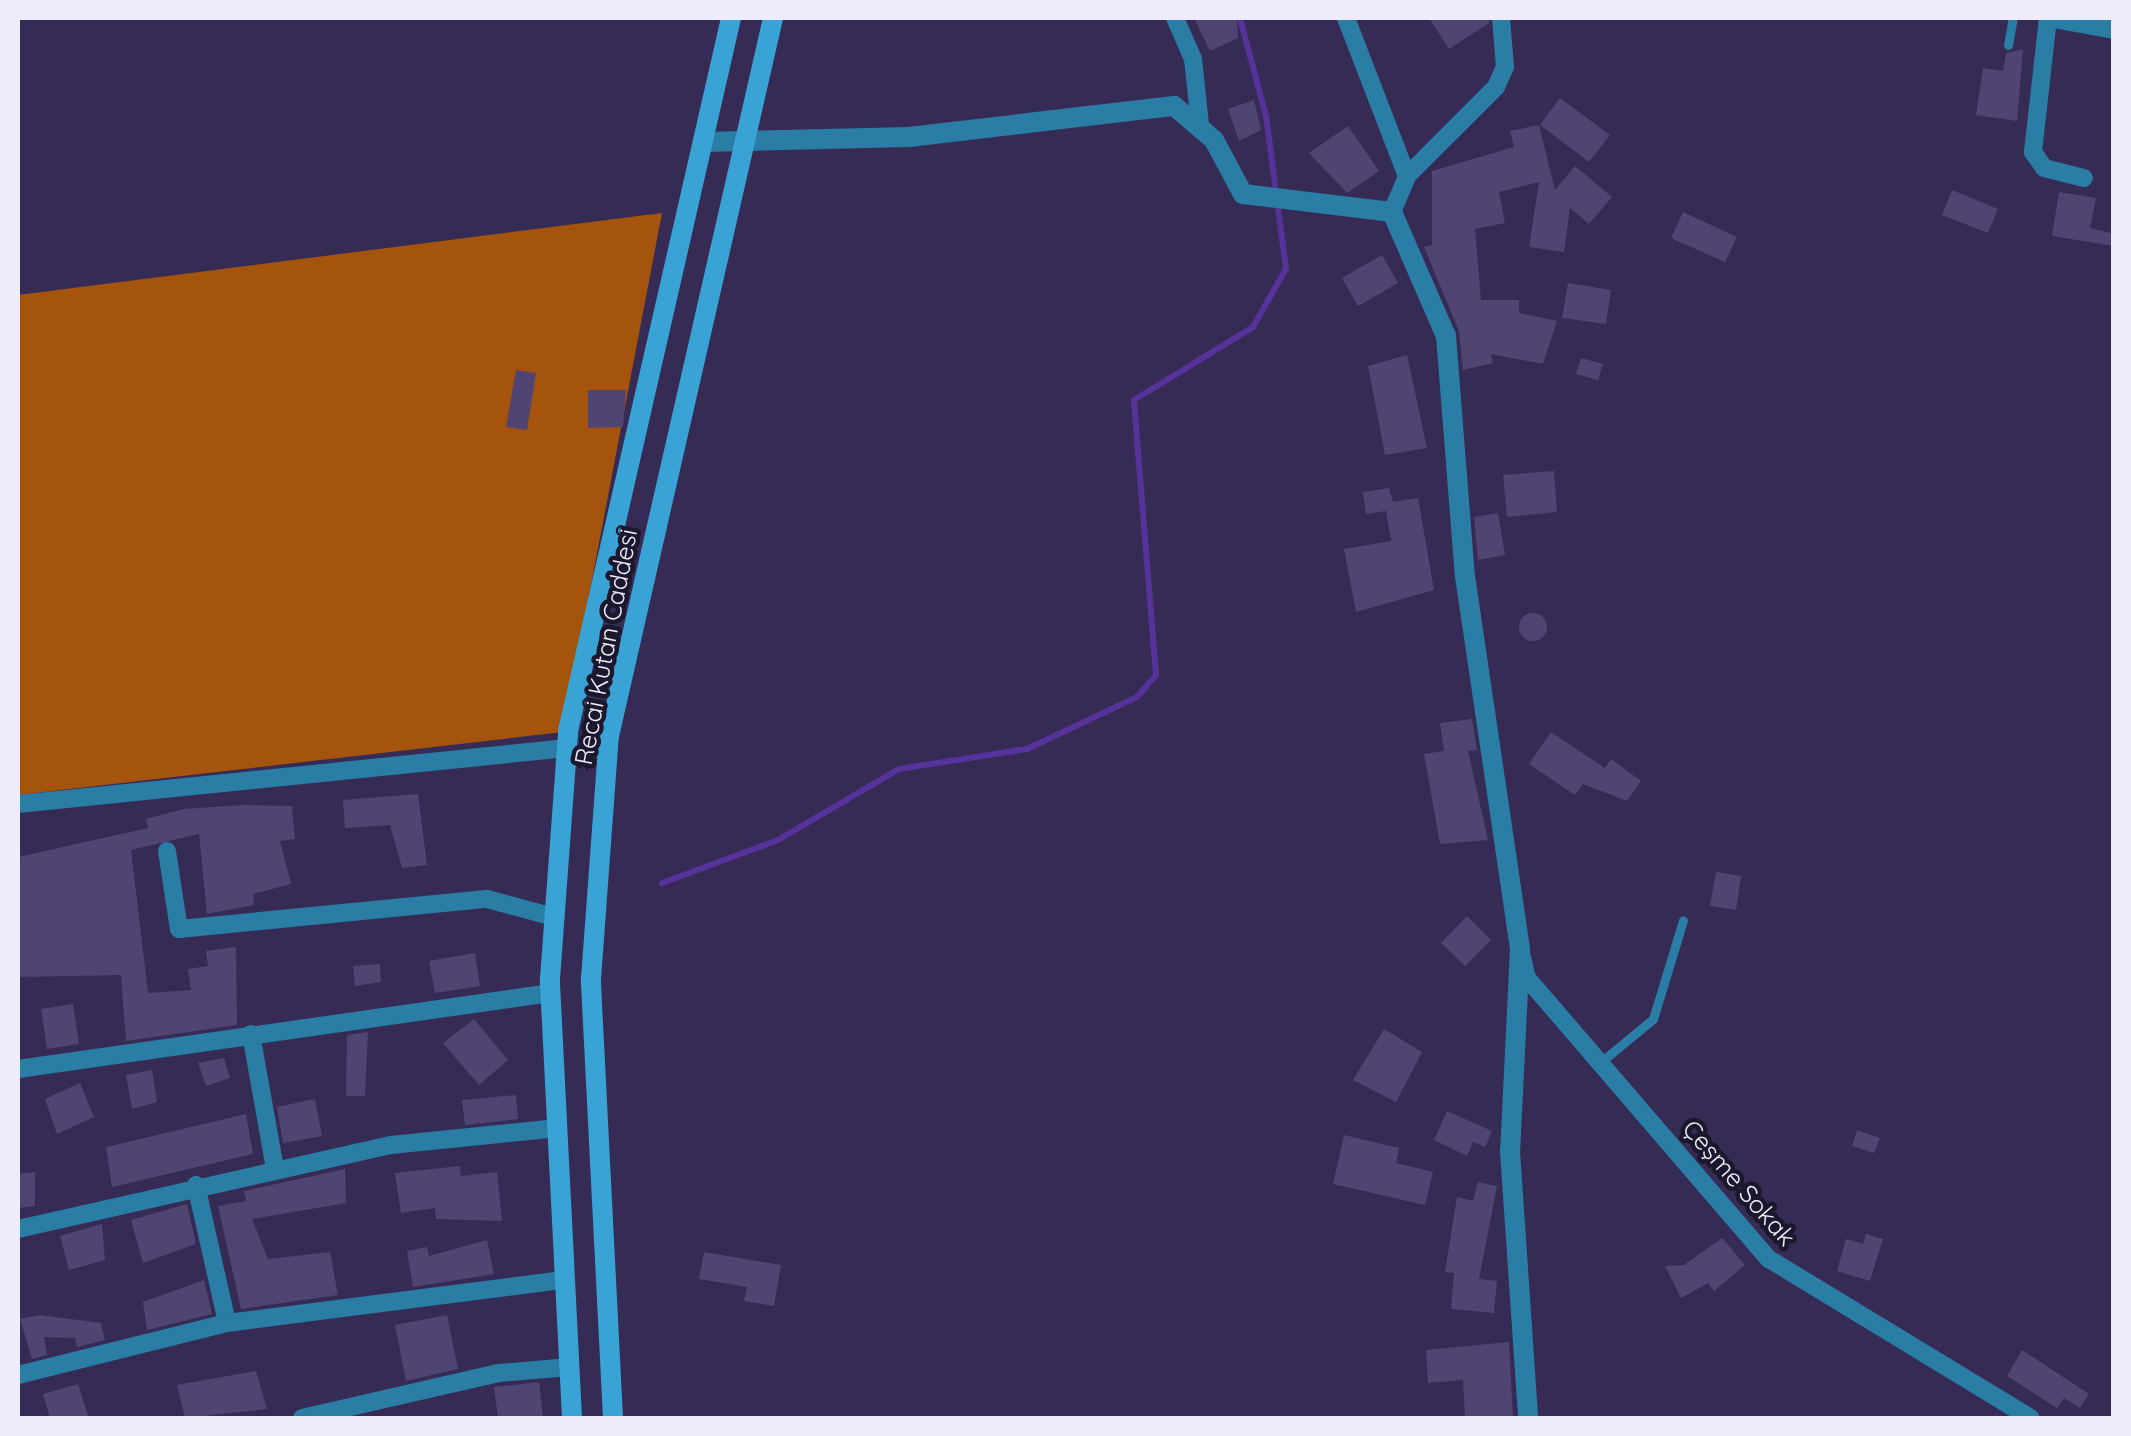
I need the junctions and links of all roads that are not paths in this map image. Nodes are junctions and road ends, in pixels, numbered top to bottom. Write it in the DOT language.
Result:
graph roads {
  1 [pos="731,18"];
  2 [pos="773,18"];
  3 [pos="1176,18"];
  4 [pos="1346,18"];
  5 [pos="1501,18"];
  6 [pos="2013,18"];
  7 [pos="2048,18"];
  8 [pos="2114,30"];
  9 [pos="2008,45"];
  10 [pos="1200,124"];
  11 [pos="704,142"];
  12 [pos="746,142"];
  13 [pos="1407,176"];
  14 [pos="2084,178"];
  15 [pos="1392,212"];
  16 [pos="567,748"];
  17 [pos="18,804"];
  18 [pos="167,851"];
  19 [pos="554,918"];
  20 [pos="1683,920"];
  21 [pos="1520,949"];
  22 [pos="550,992"];
  23 [pos="250,1034"];
  24 [pos="1602,1061"];
  25 [pos="18,1069"];
  26 [pos="558,1128"];
  27 [pos="275,1169"];
  28 [pos="196,1186"];
  29 [pos="18,1229"];
  30 [pos="565,1280"];
  31 [pos="227,1323"];
  32 [pos="570,1367"];
  33 [pos="18,1374"];
  34 [pos="302,1418"];
  35 [pos="572,1418"];
  36 [pos="613,1418"];
  37 [pos="1528,1418"];
  38 [pos="2030,1418"];
  1 -- 11 [label="main road, Recai Kutan Caddesi"];
  2 -- 12 [label="main road, Recai Kutan Caddesi"];
  3 -- 10 [label="street"];
  4 -- 13 [label="street"];
  5 -- 13 [label="street"];
  6 -- 9 [label="lane"];
  7 -- 8 [label="street"];
  7 -- 14 [label="street"];
  10 -- 12 [label="street"];
  10 -- 15 [label="street"];
  11 -- 12 [label="street"];
  11 -- 16 [label="main road, Recai Kutan Caddesi"];
  12 -- 36 [label="main road, Recai Kutan Caddesi"];
  13 -- 15 [label="street"];
  15 -- 21 [label="street"];
  16 -- 17 [label="street"];
  16 -- 19 [label="main road, Recai Kutan Caddesi"];
  18 -- 19 [label="street"];
  19 -- 22 [label="main road, Recai Kutan Caddesi"];
  20 -- 24 [label="lane"];
  21 -- 24 [label="street, Çeşme Sokak"];
  21 -- 37 [label="street"];
  22 -- 23 [label="street"];
  22 -- 26 [label="main road, Recai Kutan Caddesi"];
  23 -- 25 [label="street"];
  23 -- 27 [label="street"];
  24 -- 38 [label="street, Çeşme Sokak"];
  26 -- 27 [label="street"];
  26 -- 30 [label="main road, Recai Kutan Caddesi"];
  27 -- 28 [label="street"];
  28 -- 29 [label="street"];
  28 -- 31 [label="street"];
  30 -- 31 [label="street"];
  30 -- 32 [label="main road, Recai Kutan Caddesi"];
  31 -- 33 [label="street"];
  32 -- 34 [label="street"];
  32 -- 35 [label="main road, Recai Kutan Caddesi"];
}
